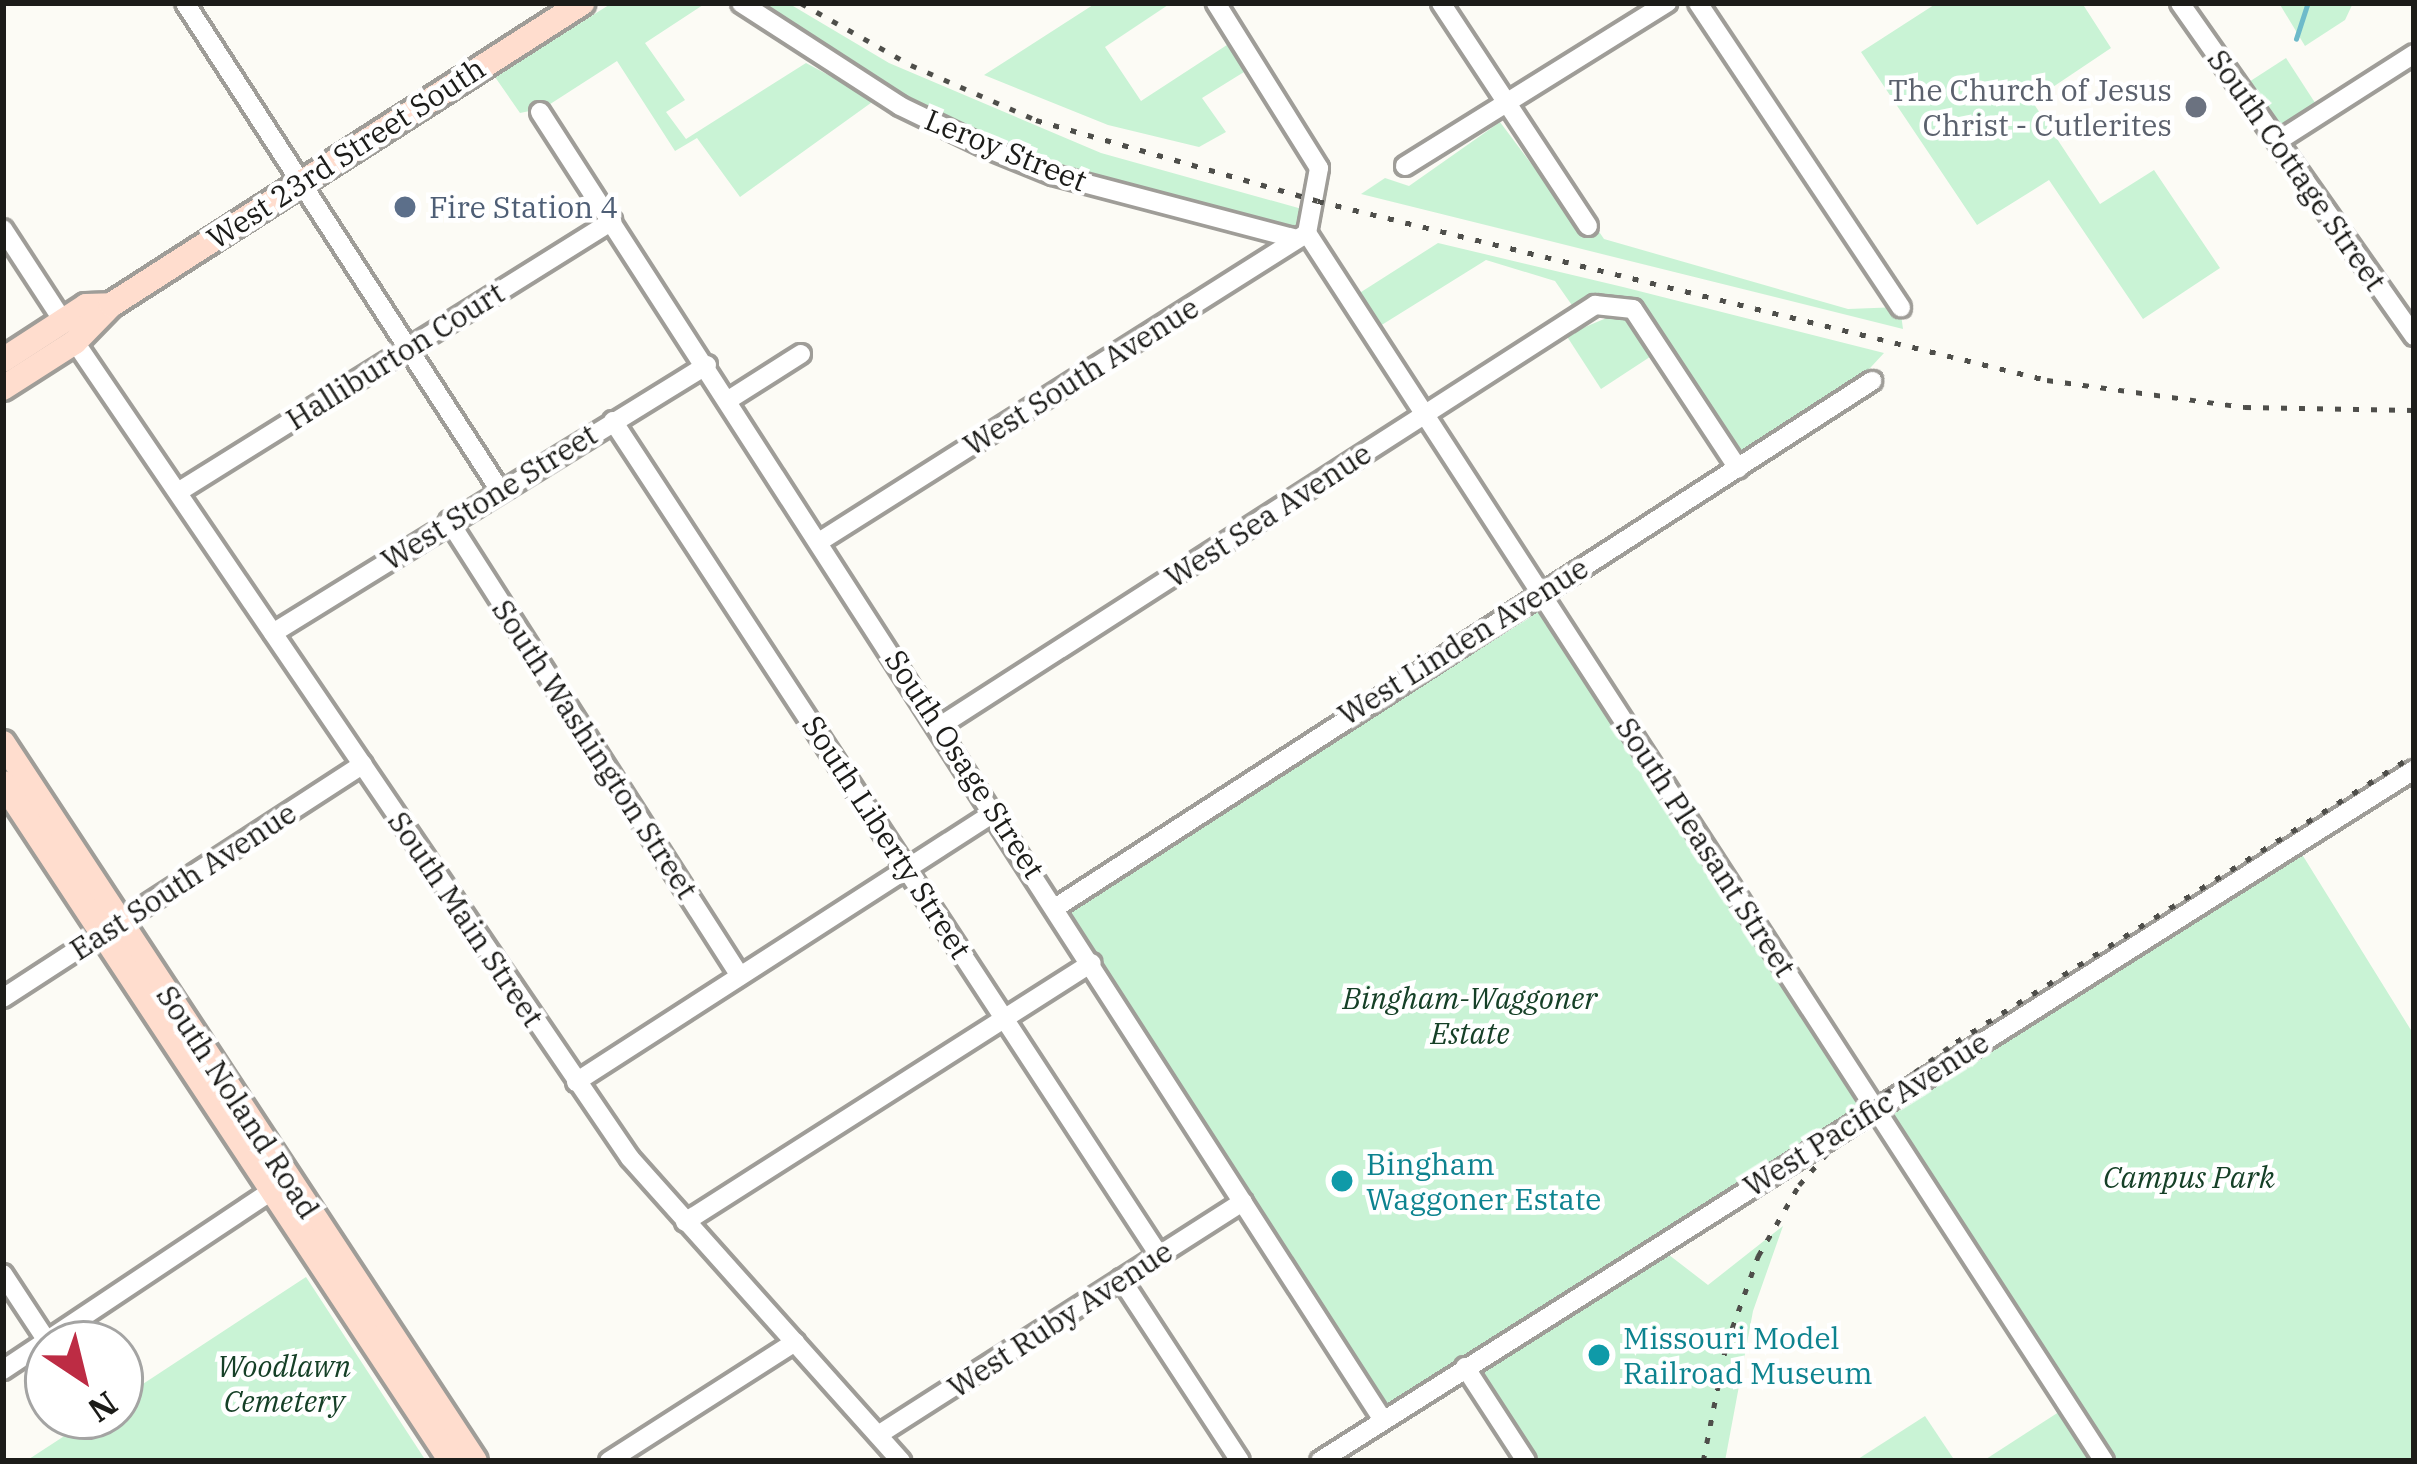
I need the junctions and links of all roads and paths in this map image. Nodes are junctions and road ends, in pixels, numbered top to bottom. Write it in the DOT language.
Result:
graph roads {
  1 [pos="184,3"];
  2 [pos="581,3"];
  3 [pos="741,3"];
  4 [pos="1216,3"];
  5 [pos="1441,3"];
  6 [pos="1667,3"];
  7 [pos="1698,3"];
  8 [pos="2180,3"];
  9 [pos="2414,54"];
  10 [pos="1506,106"];
  11 [pos="540,112"];
  12 [pos="2278,141"];
  13 [pos="1406,166"];
  14 [pos="302,182"];
  15 [pos="612,221"];
  16 [pos="1588,226"];
  17 [pos="3,229"];
  18 [pos="1302,236"];
  19 [pos="1901,307"];
  20 [pos="69,332"];
  21 [pos="2414,336"];
  22 [pos="411,346"];
  23 [pos="801,354"];
  24 [pos="3,360"];
  25 [pos="707,365"];
  26 [pos="1872,381"];
  27 [pos="3,388"];
  28 [pos="730,399"];
  29 [pos="1426,413"];
  30 [pos="613,421"];
  31 [pos="1738,468"];
  32 [pos="499,489"];
  33 [pos="178,492"];
  34 [pos="449,521"];
  35 [pos="822,540"];
  36 [pos="1542,590"];
  37 [pos="273,633"];
  38 [pos="940,726"];
  39 [pos="3,743"];
  40 [pos="363,764"];
  41 [pos="2414,770"];
  42 [pos="3,783"];
  43 [pos="994,812"];
  44 [pos="908,868"];
  45 [pos="1058,906"];
  46 [pos="111,926"];
  47 [pos="1092,963"];
  48 [pos="740,976"];
  49 [pos="3,998"];
  50 [pos="1005,1018"];
  51 [pos="575,1082"];
  52 [pos="1876,1111"];
  53 [pos="281,1185"];
  54 [pos="1243,1202"];
  55 [pos="685,1222"];
  56 [pos="1159,1255"];
  57 [pos="3,1274"];
  58 [pos="1121,1280"];
  59 [pos="33,1320"];
  60 [pos="78,1320"];
  61 [pos="795,1342"];
  62 [pos="1465,1367"];
  63 [pos="1383,1420"];
  64 [pos="878,1435"];
  65 [pos="451,1461"];
  66 [pos="475,1461"];
  67 [pos="609,1461"];
  68 [pos="901,1461"];
  69 [pos="1240,1461"];
  70 [pos="1320,1461"];
  71 [pos="1526,1461"];
  72 [pos="2104,1461"];
  1 -- 14 [label="street"];
  2 -- 14 [label="main road, West 23rd Street South"];
  3 -- 18 [label="street, Leroy Street"];
  4 -- 18 [label="street"];
  5 -- 10 [label="street"];
  6 -- 10 [label="street"];
  7 -- 19 [label="street"];
  8 -- 12 [label="street, South Cottage Street"];
  9 -- 12 [label="street"];
  10 -- 13 [label="street"];
  10 -- 16 [label="street"];
  11 -- 15 [label="street, South Osage Street"];
  12 -- 21 [label="street, South Cottage Street"];
  14 -- 20 [label="main road, West 23rd Street South"];
  14 -- 22 [label="street"];
  15 -- 22 [label="street, Halliburton Court"];
  15 -- 25 [label="street, South Osage Street"];
  17 -- 20 [label="street, South Main Street"];
  18 -- 29 [label="street, South Pleasant Street"];
  18 -- 35 [label="street, West South Avenue"];
  20 -- 24 [label="main road"];
  20 -- 27 [label="main road"];
  20 -- 33 [label="street, South Main Street"];
  22 -- 32 [label="street"];
  22 -- 33 [label="street, Halliburton Court"];
  23 -- 28 [label="street"];
  25 -- 28 [label="street, South Osage Street"];
  25 -- 30 [label="street, West Stone Street"];
  26 -- 31 [label="street, West Linden Avenue"];
  28 -- 35 [label="street, South Osage Street"];
  29 -- 31 [label="street, West Sea Avenue"];
  29 -- 36 [label="street, South Pleasant Street"];
  29 -- 38 [label="street, West Sea Avenue"];
  30 -- 32 [label="street, West Stone Street"];
  30 -- 44 [label="street, South Liberty Street"];
  31 -- 36 [label="street, West Linden Avenue"];
  32 -- 34 [label="street, West Stone Street"];
  33 -- 37 [label="street, South Main Street"];
  34 -- 37 [label="street, West Stone Street"];
  34 -- 48 [label="street, South Washington Street"];
  35 -- 38 [label="street, South Osage Street"];
  36 -- 45 [label="street, West Linden Avenue"];
  36 -- 52 [label="street, South Pleasant Street"];
  37 -- 40 [label="street, South Main Street"];
  38 -- 43 [label="street, South Osage Street"];
  39 -- 46 [label="main road, South Noland Road"];
  40 -- 46 [label="street, East South Avenue"];
  40 -- 51 [label="street, South Main Street"];
  41 -- 52 [label="street, West Pacific Avenue"];
  42 -- 46 [label="main road, South Noland Road"];
  43 -- 44 [label="street"];
  43 -- 45 [label="street, South Osage Street"];
  44 -- 48 [label="street"];
  44 -- 50 [label="street, South Liberty Street"];
  45 -- 47 [label="street, South Osage Street"];
  46 -- 49 [label="street, East South Avenue"];
  46 -- 53 [label="main road, South Noland Road"];
  47 -- 50 [label="street"];
  47 -- 54 [label="street, South Osage Street"];
  48 -- 51 [label="street"];
  50 -- 55 [label="street"];
  50 -- 56 [label="street, South Liberty Street"];
  51 -- 55 [label="street, South Main Street"];
  52 -- 62 [label="street, West Pacific Avenue"];
  52 -- 72 [label="street, South Pleasant Street"];
  53 -- 60 [label="street"];
  53 -- 65 [label="main road, South Noland Road"];
  53 -- 66 [label="main road, South Noland Road"];
  54 -- 56 [label="street, West Ruby Avenue"];
  54 -- 63 [label="street, South Osage Street"];
  55 -- 61 [label="street, South Main Street"];
  56 -- 58 [label="street, West Ruby Avenue"];
  57 -- 59 [label="street"];
  58 -- 64 [label="street, West Ruby Avenue"];
  58 -- 69 [label="street"];
  61 -- 64 [label="street, South Main Street"];
  61 -- 67 [label="street"];
  62 -- 63 [label="street, West Pacific Avenue"];
  62 -- 71 [label="street"];
  63 -- 70 [label="street, West Pacific Avenue"];
  64 -- 68 [label="street, South Main Street"];
}
